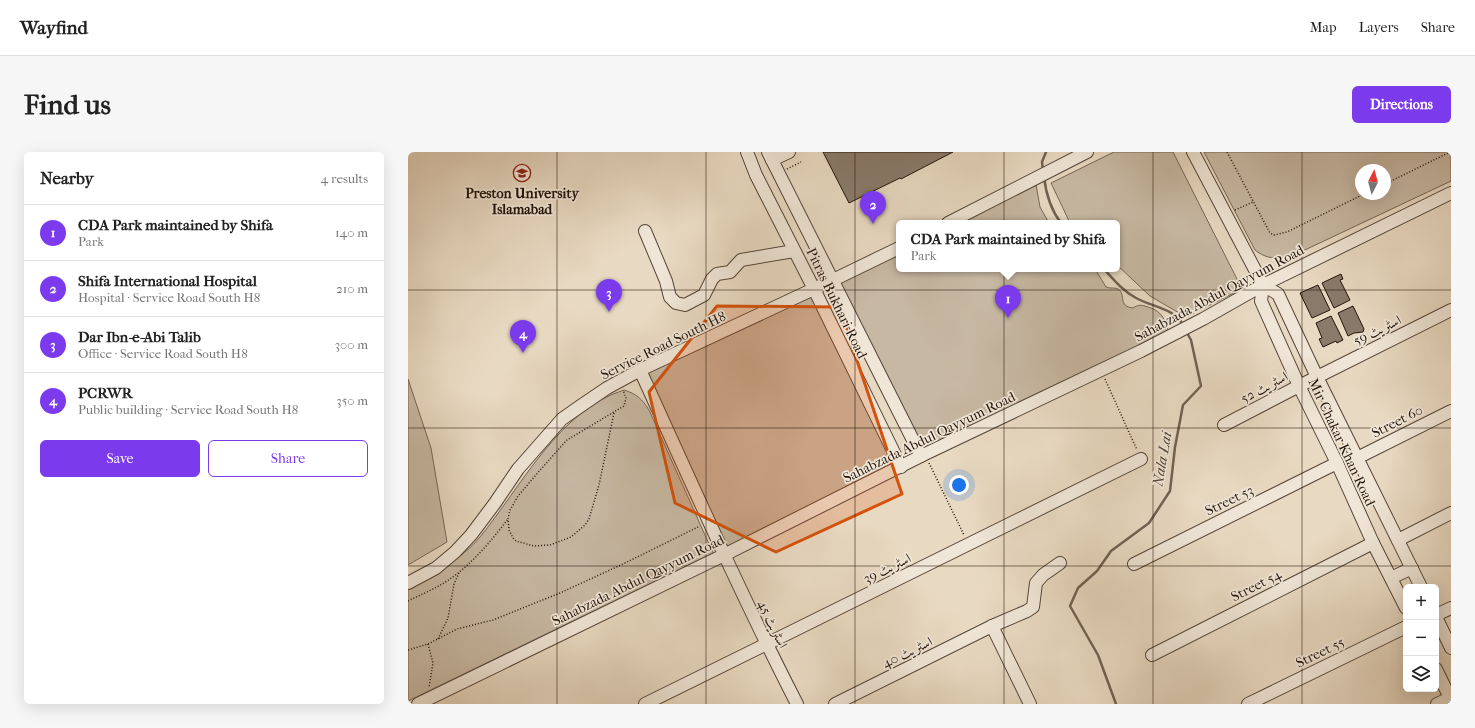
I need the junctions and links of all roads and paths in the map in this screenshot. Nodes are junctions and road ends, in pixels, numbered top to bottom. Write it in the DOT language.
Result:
graph roads {
  1 [pos="747,152"];
  2 [pos="789,152"];
  3 [pos="1193,152"];
  4 [pos="1227,152"];
  5 [pos="1450,152"];
  6 [pos="1083,154"];
  7 [pos="770,156"];
  8 [pos="801,162"];
  9 [pos="778,172"];
  10 [pos="1391,181"];
  11 [pos="1451,193"];
  12 [pos="1355,198"];
  13 [pos="1254,202"];
  14 [pos="1226,214"];
  15 [pos="954,220"];
  16 [pos="645,231"];
  17 [pos="896,249"];
  18 [pos="794,251"];
  19 [pos="833,280"];
  20 [pos="1263,285"];
  21 [pos="814,289"];
  22 [pos="1451,310"];
  23 [pos="640,370"];
  24 [pos="1100,370"];
  25 [pos="1317,377"];
  26 [pos="1299,386"];
  27 [pos="623,390"];
  28 [pos="1451,411"];
  29 [pos="614,413"];
  30 [pos="1224,425"];
  31 [pos="923,455"];
  32 [pos="1357,458"];
  33 [pos="1141,459"];
  34 [pos="1337,463"];
  35 [pos="901,467"];
  36 [pos="1451,513"];
  37 [pos="508,519"];
  38 [pos="708,521"];
  39 [pos="1398,540"];
  40 [pos="1373,542"];
  41 [pos="969,545"];
  42 [pos="724,555"];
  43 [pos="1060,563"];
  44 [pos="1134,564"];
  45 [pos="1412,568"];
  46 [pos="460,571"];
  47 [pos="1391,578"];
  48 [pos="408,583"];
  49 [pos="1420,584"];
  50 [pos="408,601"];
  51 [pos="1403,602"];
  52 [pos="1451,608"];
  53 [pos="1439,614"];
  54 [pos="1438,620"];
  55 [pos="992,626"];
  56 [pos="1403,628"];
  57 [pos="438,639"];
  58 [pos="428,644"];
  59 [pos="766,644"];
  60 [pos="1451,648"];
  61 [pos="408,650"];
  62 [pos="1152,655"];
  63 [pos="1439,675"];
  64 [pos="1450,699"];
  65 [pos="423,702"];
  66 [pos="1025,702"];
  67 [pos="646,704"];
  68 [pos="797,704"];
  69 [pos="835,704"];
  70 [pos="1248,704"];
  71 [pos="1437,704"];
  1 -- 18 [label="street, Pitras Bukhari Road"];
  2 -- 7 [label="street"];
  3 -- 14 [label="street, Mir Chakar Khan Road"];
  4 -- 13 [label="path"];
  5 -- 10 [label="path"];
  6 -- 15 [label="street"];
  7 -- 9 [label="street, Pitras Bukhari Road"];
  8 -- 9 [label="path"];
  9 -- 19 [label="street, Pitras Bukhari Road"];
  11 -- 20 [label="street, Sahabzada Abdul Qayyum Road"];
  12 -- 13 [label="path"];
  13 -- 14 [label="path"];
  14 -- 20 [label="street, Mir Chakar Khan Road"];
  16 -- 18 [label="street"];
  17 -- 19 [label="street, Service Road South H8"];
  18 -- 21 [label="street, Pitras Bukhari Road"];
  19 -- 21 [label="street, Service Road South H8"];
  19 -- 31 [label="street, Pitras Bukhari Road"];
  20 -- 24 [label="street, Sahabzada Abdul Qayyum Road"];
  20 -- 25 [label="street, Mir Chakar Khan Road"];
  20 -- 26 [label="street, Mir Chakar Khan Road"];
  21 -- 23 [label="street, Service Road South H8"];
  21 -- 35 [label="street, Pitras Bukhari Road"];
  22 -- 25 [label="street, اسٹریٹ 59"];
  23 -- 38 [label="street, اسٹریٹ 45"];
  23 -- 48 [label="street, Service Road South H8"];
  24 -- 31 [label="street, Sahabzada Abdul Qayyum Road"];
  24 -- 33 [label="path"];
  25 -- 26 [label="street, اسٹریٹ 52"];
  25 -- 32 [label="street, Mir Chakar Khan Road"];
  26 -- 30 [label="street, اسٹریٹ 52"];
  26 -- 34 [label="street, Mir Chakar Khan Road"];
  27 -- 29 [label="path"];
  28 -- 32 [label="street, Street 60"];
  29 -- 37 [label="path"];
  29 -- 37 [label="path"];
  31 -- 35 [label="street, Sahabzada Abdul Qayyum Road"];
  31 -- 41 [label="path"];
  32 -- 39 [label="street, Mir Chakar Khan Road"];
  33 -- 41 [label="street, اسٹریٹ 39"];
  34 -- 40 [label="street, Mir Chakar Khan Road"];
  34 -- 44 [label="street, Street 53"];
  35 -- 42 [label="street, Sahabzada Abdul Qayyum Road"];
  36 -- 39 [label="street"];
  37 -- 46 [label="path"];
  38 -- 42 [label="street, اسٹریٹ 45"];
  38 -- 57 [label="path"];
  39 -- 45 [label="street, Mir Chakar Khan Road"];
  40 -- 47 [label="street, Mir Chakar Khan Road"];
  40 -- 62 [label="street, Street 54"];
  41 -- 59 [label="street, اسٹریٹ 39"];
  42 -- 59 [label="street, اسٹریٹ 45"];
  42 -- 65 [label="street, Sahabzada Abdul Qayyum Road"];
  43 -- 55 [label="street, اسٹریٹ 40"];
  45 -- 47 [label="street"];
  45 -- 49 [label="street, Mir Chakar Khan Road"];
  46 -- 50 [label="path"];
  46 -- 57 [label="path"];
  47 -- 51 [label="street, Mir Chakar Khan Road"];
  52 -- 53 [label="street"];
  54 -- 60 [label="street"];
  55 -- 66 [label="street"];
  55 -- 69 [label="street, اسٹریٹ 40"];
  56 -- 70 [label="street, Street 55"];
  57 -- 58 [label="path"];
  58 -- 61 [label="path"];
  58 -- 65 [label="path"];
  59 -- 67 [label="street, اسٹریٹ 39"];
  59 -- 68 [label="street, اسٹریٹ 45"];
  63 -- 64 [label="street"];
  64 -- 71 [label="street"];
}
